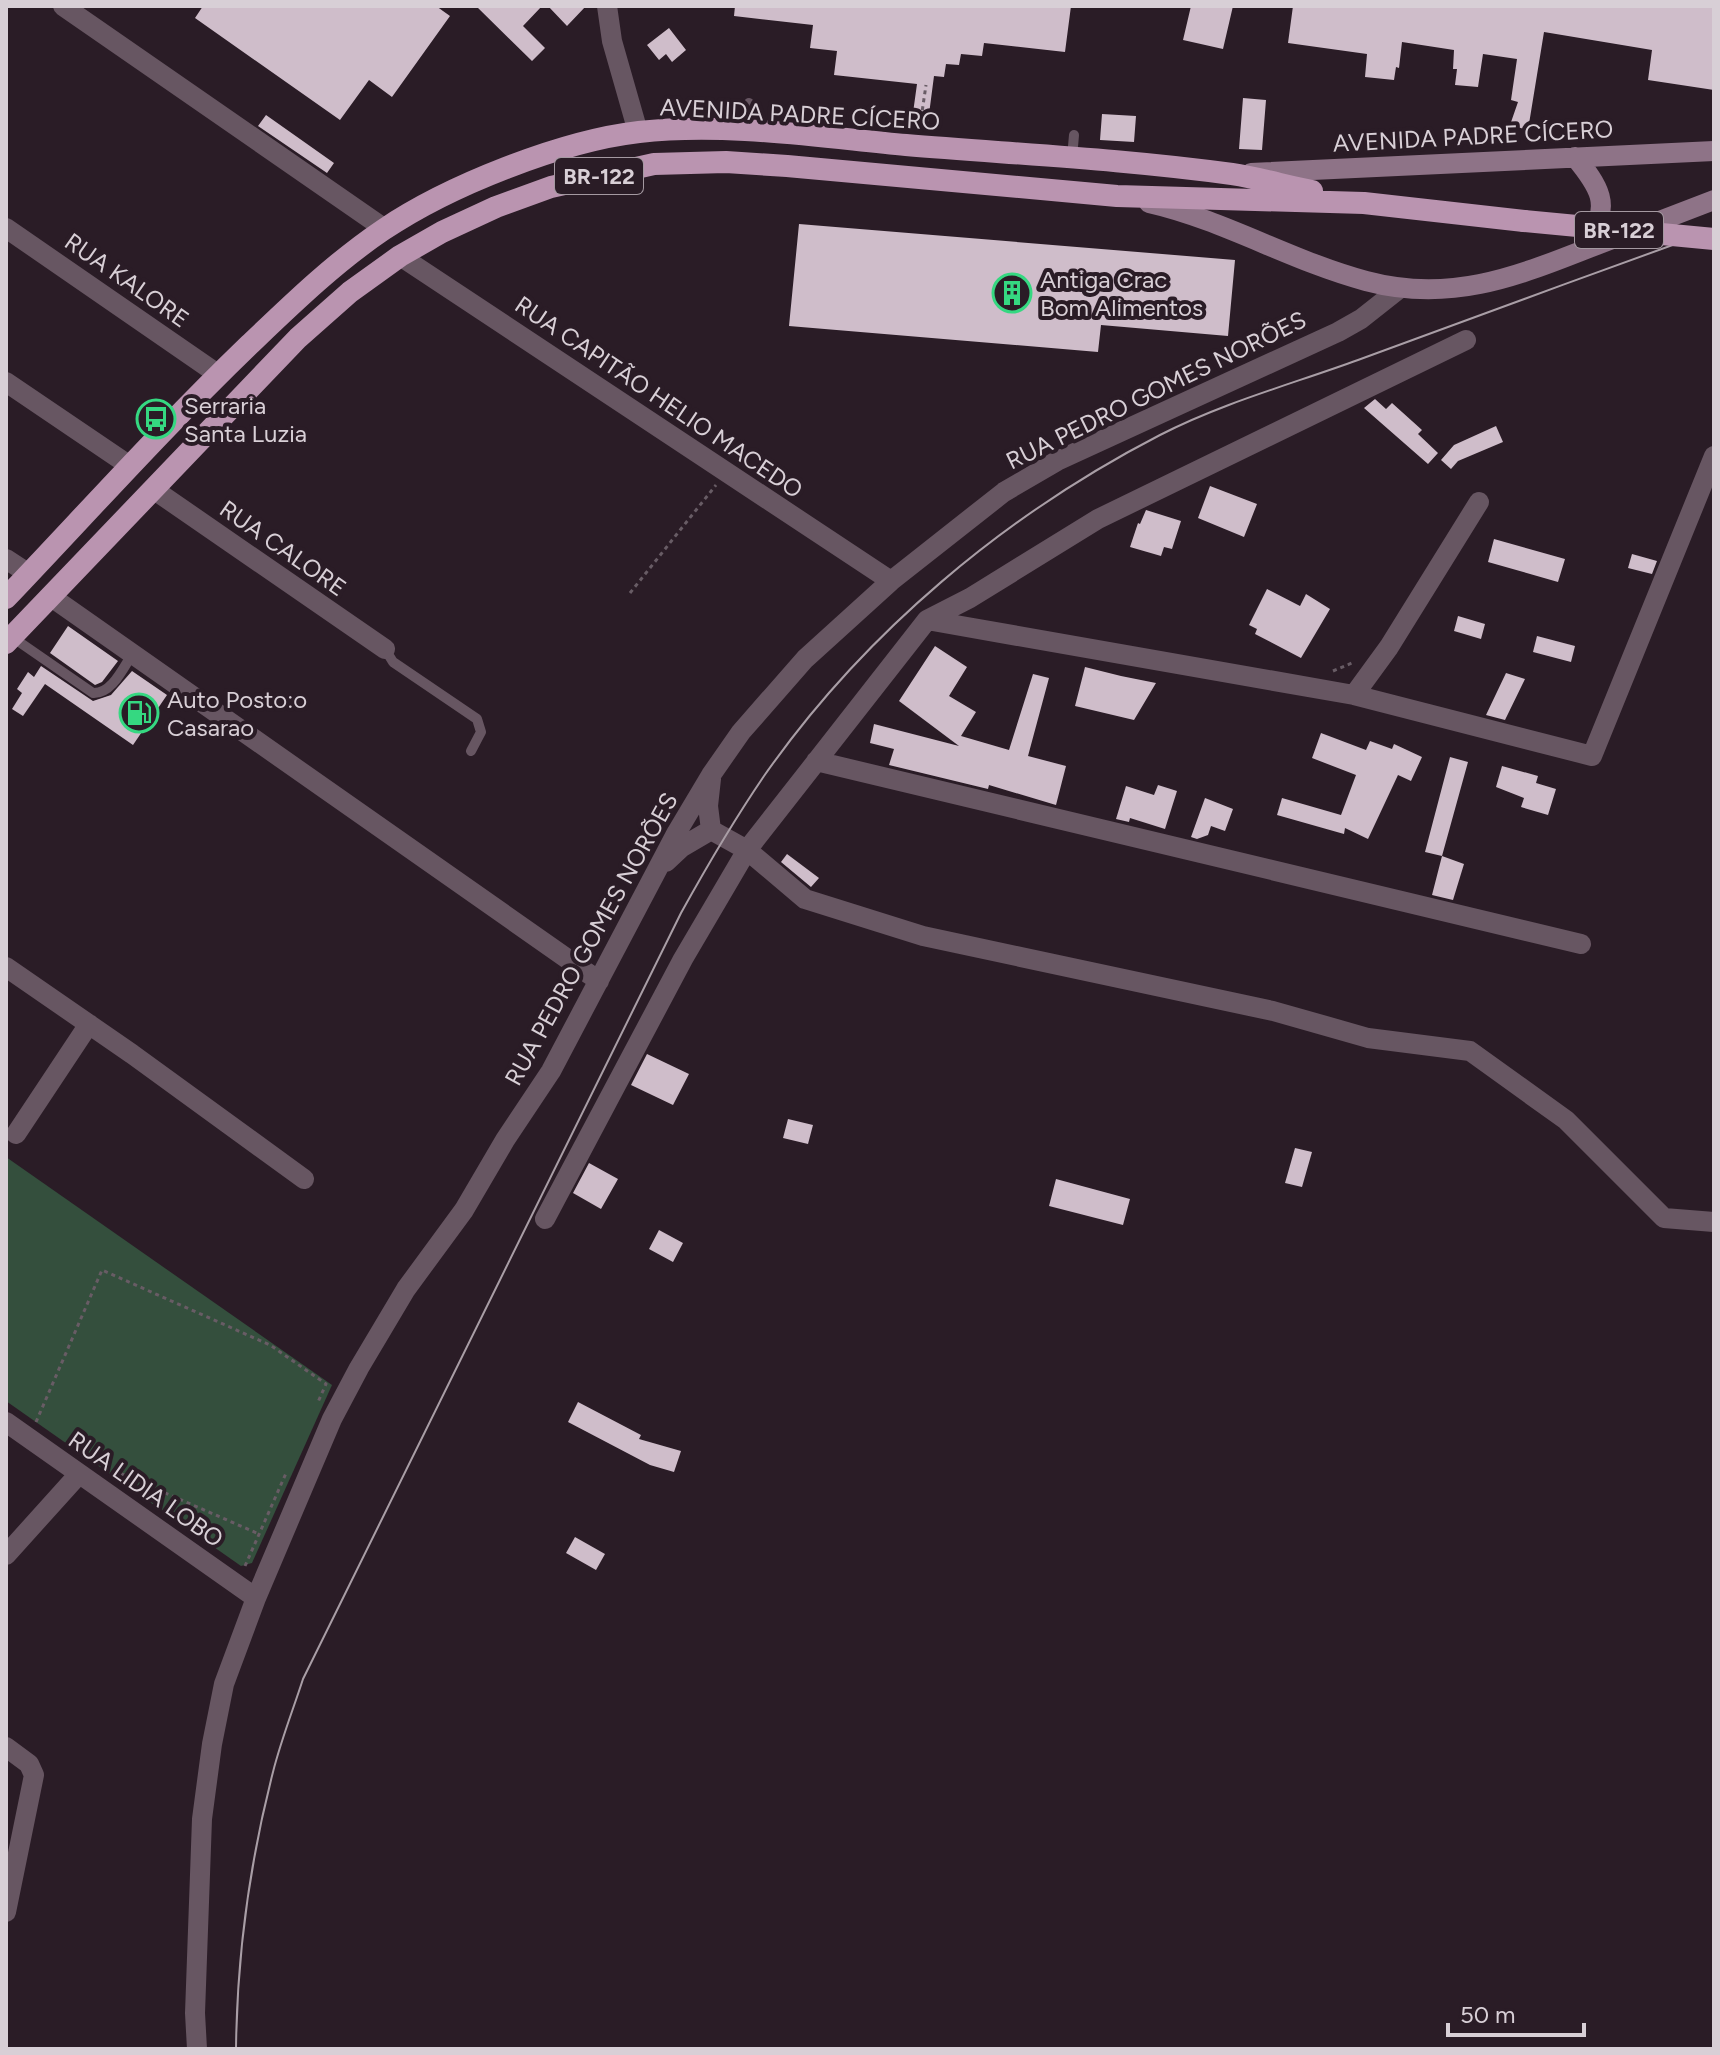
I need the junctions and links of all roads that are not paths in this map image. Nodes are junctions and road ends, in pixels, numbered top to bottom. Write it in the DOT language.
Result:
graph roads {
  1 [pos="63,6"];
  2 [pos="607,6"];
  3 [pos="749,103"];
  4 [pos="638,132"];
  5 [pos="747,132"];
  6 [pos="1074,135"];
  7 [pos="1714,151"];
  8 [pos="1575,157"];
  9 [pos="1072,158"];
  10 [pos="1234,174"];
  11 [pos="1117,196"];
  12 [pos="1714,200"];
  13 [pos="1364,203"];
  14 [pos="6,228"];
  15 [pos="385,229"];
  16 [pos="1714,239"];
  17 [pos="400,256"];
  18 [pos="1563,258"];
  19 [pos="1399,289"];
  20 [pos="1466,340"];
  21 [pos="219,375"];
  22 [pos="6,382"];
  23 [pos="1714,456"];
  24 [pos="130,466"];
  25 [pos="153,489"];
  26 [pos="1479,502"];
  27 [pos="6,559"];
  28 [pos="29,574"];
  29 [pos="891,581"];
  30 [pos="50,596"];
  31 [pos="6,598"];
  32 [pos="927,620"];
  33 [pos="9,640"];
  34 [pos="385,649"];
  35 [pos="133,653"];
  36 [pos="1354,695"];
  37 [pos="471,751"];
  38 [pos="816,761"];
  39 [pos="711,775"];
  40 [pos="711,830"];
  41 [pos="747,850"];
  42 [pos="659,868"];
  43 [pos="1581,944"];
  44 [pos="6,967"];
  45 [pos="599,981"];
  46 [pos="89,1024"];
  47 [pos="16,1134"];
  48 [pos="304,1179"];
  49 [pos="545,1219"];
  50 [pos="1714,1222"];
  51 [pos="6,1422"];
  52 [pos="79,1474"];
  53 [pos="6,1555"];
  54 [pos="256,1598"];
  55 [pos="6,1747"];
  56 [pos="6,1912"];
  57 [pos="197,2049"];
  1 -- 15 [label="street"];
  2 -- 4 [label="street"];
  3 -- 5 [label="lane"];
  4 -- 5 [label="highway, AVENIDA PADRE CÍCERO / BR-122"];
  4 -- 15 [label="highway, AVENIDA PADRE CÍCERO / BR-122"];
  5 -- 9 [label="highway, AVENIDA PADRE CÍCERO / BR-122"];
  6 -- 9 [label="lane"];
  7 -- 8 [label="main road, AVENIDA PADRE CÍCERO"];
  8 -- 10 [label="main road, AVENIDA PADRE CÍCERO"];
  8 -- 18 [label="main road"];
  9 -- 10 [label="highway, AVENIDA PADRE CÍCERO / BR-122"];
  10 -- 13 [label="highway, AVENIDA PADRE CÍCERO / BR-122"];
  11 -- 13 [label="highway, AVENIDA PADRE CÍCERO / BR-122"];
  11 -- 17 [label="highway, AVENIDA PADRE CÍCERO / BR-122"];
  11 -- 19 [label="main road, AVENIDA PADRE CÍCERO"];
  12 -- 18 [label="main road, AVENIDA PADRE CÍCERO"];
  13 -- 16 [label="highway, AVENIDA PADRE CÍCERO / BR-122, bridge"];
  14 -- 21 [label="street, RUA KALORE"];
  15 -- 21 [label="highway, AVENIDA PADRE CÍCERO / BR-122"];
  17 -- 25 [label="highway, AVENIDA PADRE CÍCERO / BR-122"];
  17 -- 29 [label="street, RUA CAPITÃO HELIO MACEDO"];
  18 -- 19 [label="main road, AVENIDA PADRE CÍCERO"];
  19 -- 29 [label="street, RUA PEDRO GOMES NORÕES"];
  20 -- 32 [label="street"];
  21 -- 24 [label="highway, AVENIDA PADRE CÍCERO / BR-122"];
  22 -- 24 [label="street"];
  23 -- 36 [label="street"];
  24 -- 28 [label="highway, AVENIDA PADRE CÍCERO / BR-122"];
  25 -- 30 [label="highway, AVENIDA PADRE CÍCERO / BR-122"];
  25 -- 34 [label="street, RUA CALORE"];
  26 -- 36 [label="street"];
  27 -- 28 [label="street"];
  28 -- 31 [label="highway, AVENIDA PADRE CÍCERO / BR-122"];
  29 -- 39 [label="street, RUA PEDRO GOMES NORÕES"];
  30 -- 33 [label="highway, AVENIDA PADRE CÍCERO / BR-122"];
  30 -- 35 [label="street"];
  32 -- 36 [label="street"];
  32 -- 38 [label="street"];
  33 -- 35 [label="lane"];
  34 -- 37 [label="lane"];
  35 -- 45 [label="street"];
  38 -- 41 [label="street"];
  38 -- 43 [label="street"];
  39 -- 40 [label="street"];
  39 -- 42 [label="street, RUA PEDRO GOMES NORÕES"];
  40 -- 41 [label="street"];
  40 -- 42 [label="street"];
  41 -- 49 [label="street"];
  41 -- 50 [label="street"];
  42 -- 45 [label="street, RUA PEDRO GOMES NORÕES"];
  44 -- 46 [label="street"];
  45 -- 54 [label="street, RUA PEDRO GOMES NORÕES"];
  46 -- 47 [label="street"];
  46 -- 48 [label="street"];
  51 -- 52 [label="street, RUA LIDIA LOBO"];
  52 -- 53 [label="street"];
  52 -- 54 [label="street, RUA LIDIA LOBO"];
  54 -- 57 [label="street, RUA PEDRO GOMES NORÕES"];
  55 -- 56 [label="street"];
}
